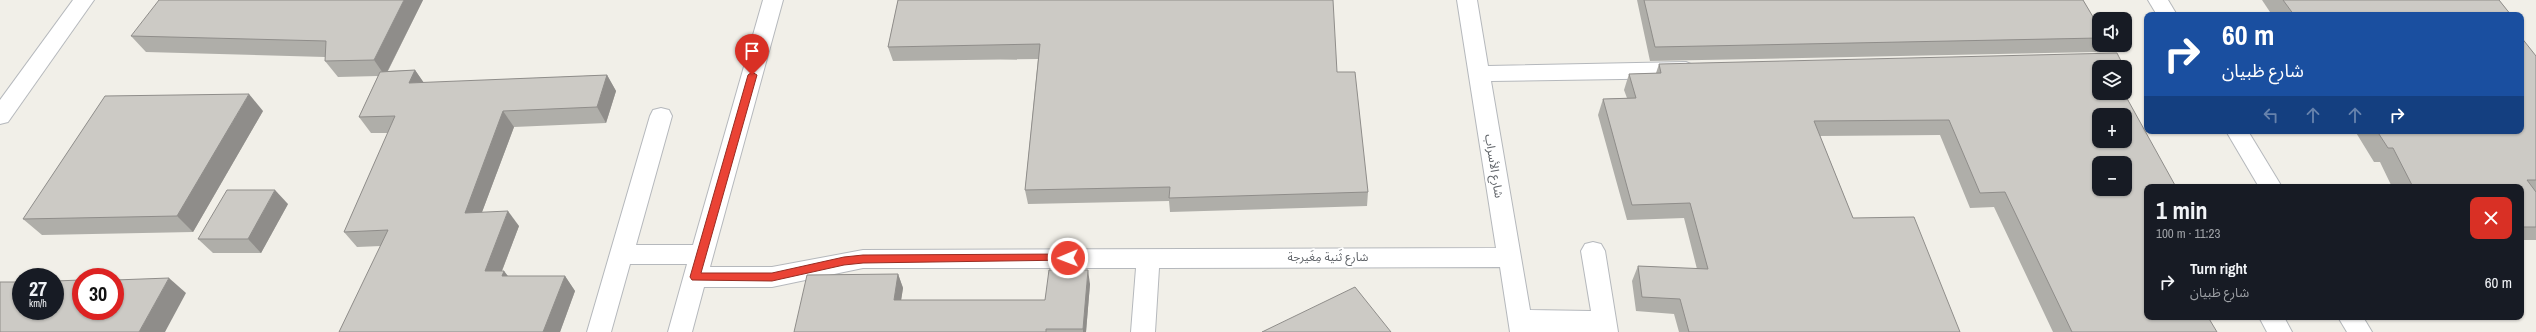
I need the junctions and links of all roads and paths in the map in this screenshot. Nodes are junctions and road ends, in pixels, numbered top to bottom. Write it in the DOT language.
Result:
graph roads {
  1 [pos="84,0"];
  2 [pos="773,0"];
  3 [pos="1467,0"];
  4 [pos="2158,0"];
  5 [pos="2165,12"];
  6 [pos="1703,69"];
  7 [pos="1480,74"];
  8 [pos="0,116"];
  9 [pos="661,116"];
  10 [pos="2239,134"];
  11 [pos="2269,184"];
  12 [pos="1593,251"];
  13 [pos="622,254"];
  14 [pos="702,255"];
  15 [pos="1148,257"];
  16 [pos="1509,257"];
  17 [pos="695,277"];
  18 [pos="2273,320"];
  19 [pos="2352,320"];
  20 [pos="1521,326"];
  21 [pos="1605,327"];
  22 [pos="599,332"];
  23 [pos="680,332"];
  24 [pos="1143,332"];
  25 [pos="2280,332"];
  26 [pos="2360,332"];
  1 -- 8 [label="street"];
  2 -- 14 [label="street"];
  3 -- 7 [label="street, شارع الأسراب"];
  4 -- 5 [label="street"];
  6 -- 7 [label="street"];
  7 -- 16 [label="street, شارع الأسراب"];
  9 -- 13 [label="street"];
  10 -- 11 [label="street"];
  12 -- 21 [label="street"];
  13 -- 14 [label="street"];
  13 -- 22 [label="street"];
  14 -- 17 [label="street"];
  15 -- 16 [label="street, شارع ثَنية مِغَيرجة"];
  15 -- 17 [label="street, شارع ثَنية مِغَيرجة"];
  15 -- 24 [label="street"];
  16 -- 20 [label="street, شارع الأسراب"];
  17 -- 23 [label="street"];
  18 -- 25 [label="street"];
  19 -- 26 [label="street"];
  20 -- 21 [label="street"];
}
